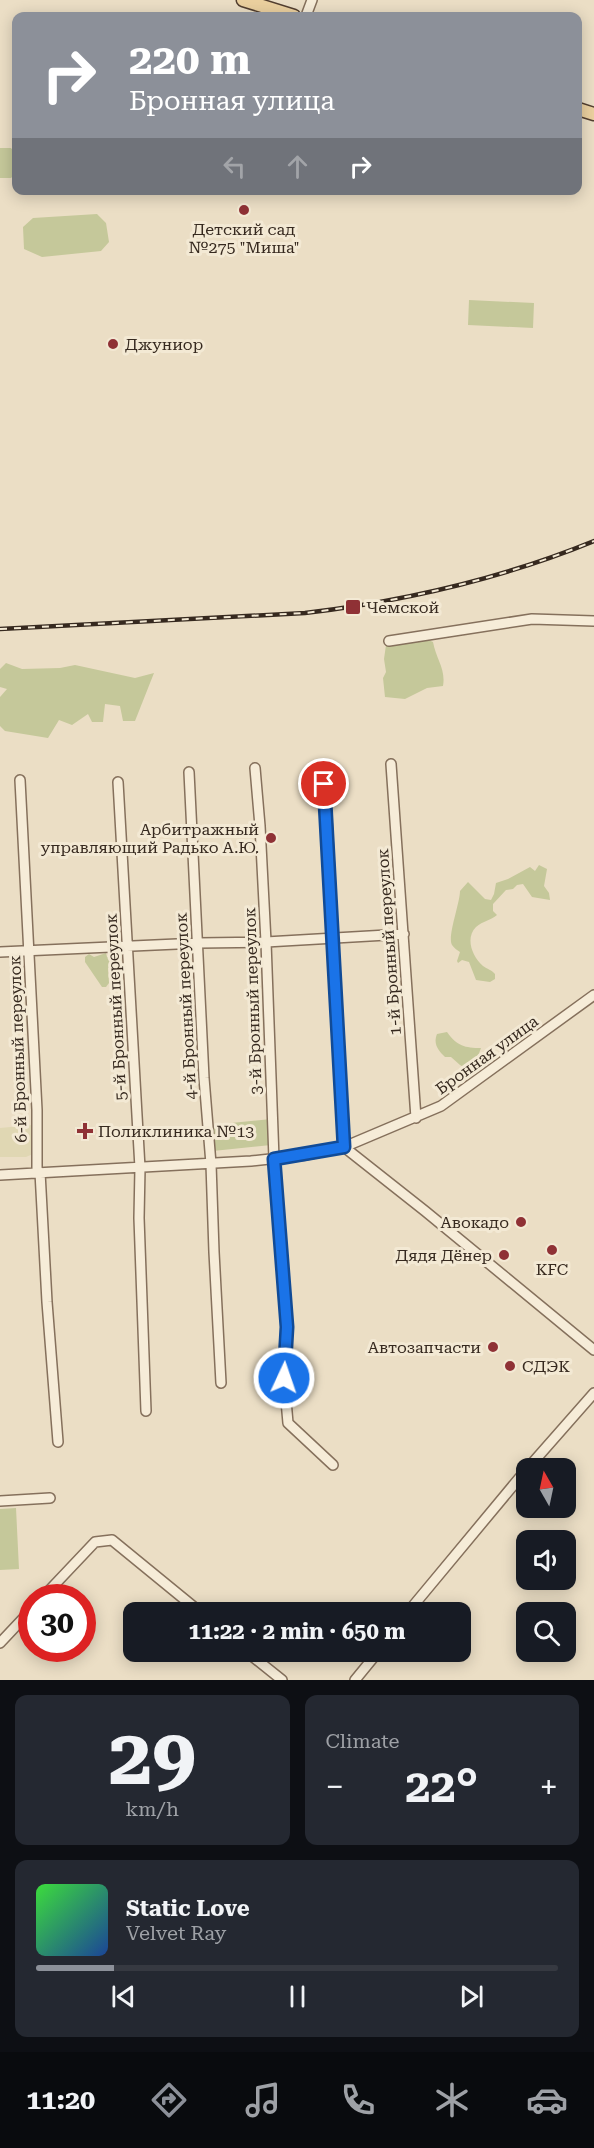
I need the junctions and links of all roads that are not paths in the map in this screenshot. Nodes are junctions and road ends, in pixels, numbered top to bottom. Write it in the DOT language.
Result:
graph roads {
  1 [pos="243,0"];
  2 [pos="281,12"];
  3 [pos="594,621"];
  4 [pos="388,641"];
  5 [pos="391,764"];
  6 [pos="322,765"];
  7 [pos="255,768"];
  8 [pos="189,772"];
  9 [pos="20,780"];
  10 [pos="118,782"];
  11 [pos="404,934"];
  12 [pos="333,938"];
  13 [pos="266,942"];
  14 [pos="199,943"];
  15 [pos="128,946"];
  16 [pos="30,951"];
  17 [pos="0,952"];
  18 [pos="594,995"];
  19 [pos="416,1118"];
  20 [pos="344,1147"];
  21 [pos="274,1159"];
  22 [pos="211,1164"];
  23 [pos="140,1168"];
  24 [pos="38,1172"];
  25 [pos="0,1175"];
  26 [pos="594,1350"];
  27 [pos="221,1383"];
  28 [pos="594,1393"];
  29 [pos="146,1411"];
  30 [pos="58,1442"];
  31 [pos="537,1458"];
  32 [pos="333,1465"];
  33 [pos="516,1482"];
  34 [pos="50,1498"];
  35 [pos="0,1501"];
  36 [pos="55,1584"];
  37 [pos="188,1602"];
  38 [pos="416,1602"];
  39 [pos="18,1624"];
  40 [pos="0,1643"];
  41 [pos="259,1662"];
  42 [pos="370,1662"];
  43 [pos="282,1680"];
  44 [pos="355,1680"];
  1 -- 2 [label="main road"];
  3 -- 4 [label="street"];
  5 -- 11 [label="street, 1-й Бронный переулок"];
  6 -- 12 [label="street"];
  7 -- 13 [label="street, 3-й Бронный переулок"];
  8 -- 14 [label="street, 4-й Бронный переулок"];
  9 -- 16 [label="street, 6-й Бронный переулок"];
  10 -- 15 [label="street, 5-й Бронный переулок"];
  11 -- 12 [label="street"];
  11 -- 19 [label="street, 1-й Бронный переулок"];
  12 -- 13 [label="street"];
  12 -- 20 [label="street"];
  13 -- 14 [label="street"];
  13 -- 21 [label="street, 3-й Бронный переулок"];
  14 -- 15 [label="street"];
  14 -- 22 [label="street, 4-й Бронный переулок"];
  15 -- 16 [label="street"];
  15 -- 23 [label="street, 5-й Бронный переулок"];
  16 -- 17 [label="street"];
  16 -- 24 [label="street, 6-й Бронный переулок"];
  18 -- 19 [label="street, Бронная улица"];
  19 -- 20 [label="street, Бронная улица"];
  20 -- 21 [label="street, Бронная улица"];
  20 -- 26 [label="street"];
  21 -- 22 [label="street, Бронная улица"];
  21 -- 32 [label="street, 3-й Бронный переулок"];
  22 -- 23 [label="street, Бронная улица"];
  22 -- 27 [label="street, 4-й Бронный переулок"];
  23 -- 24 [label="street, Бронная улица"];
  23 -- 29 [label="street, 5-й Бронный переулок"];
  24 -- 25 [label="street, Бронная улица"];
  24 -- 30 [label="street, 6-й Бронный переулок"];
  28 -- 31 [label="street"];
  33 -- 38 [label="street"];
  34 -- 35 [label="street"];
  36 -- 37 [label="street"];
  39 -- 40 [label="street"];
  41 -- 43 [label="street"];
  42 -- 44 [label="street"];
}
